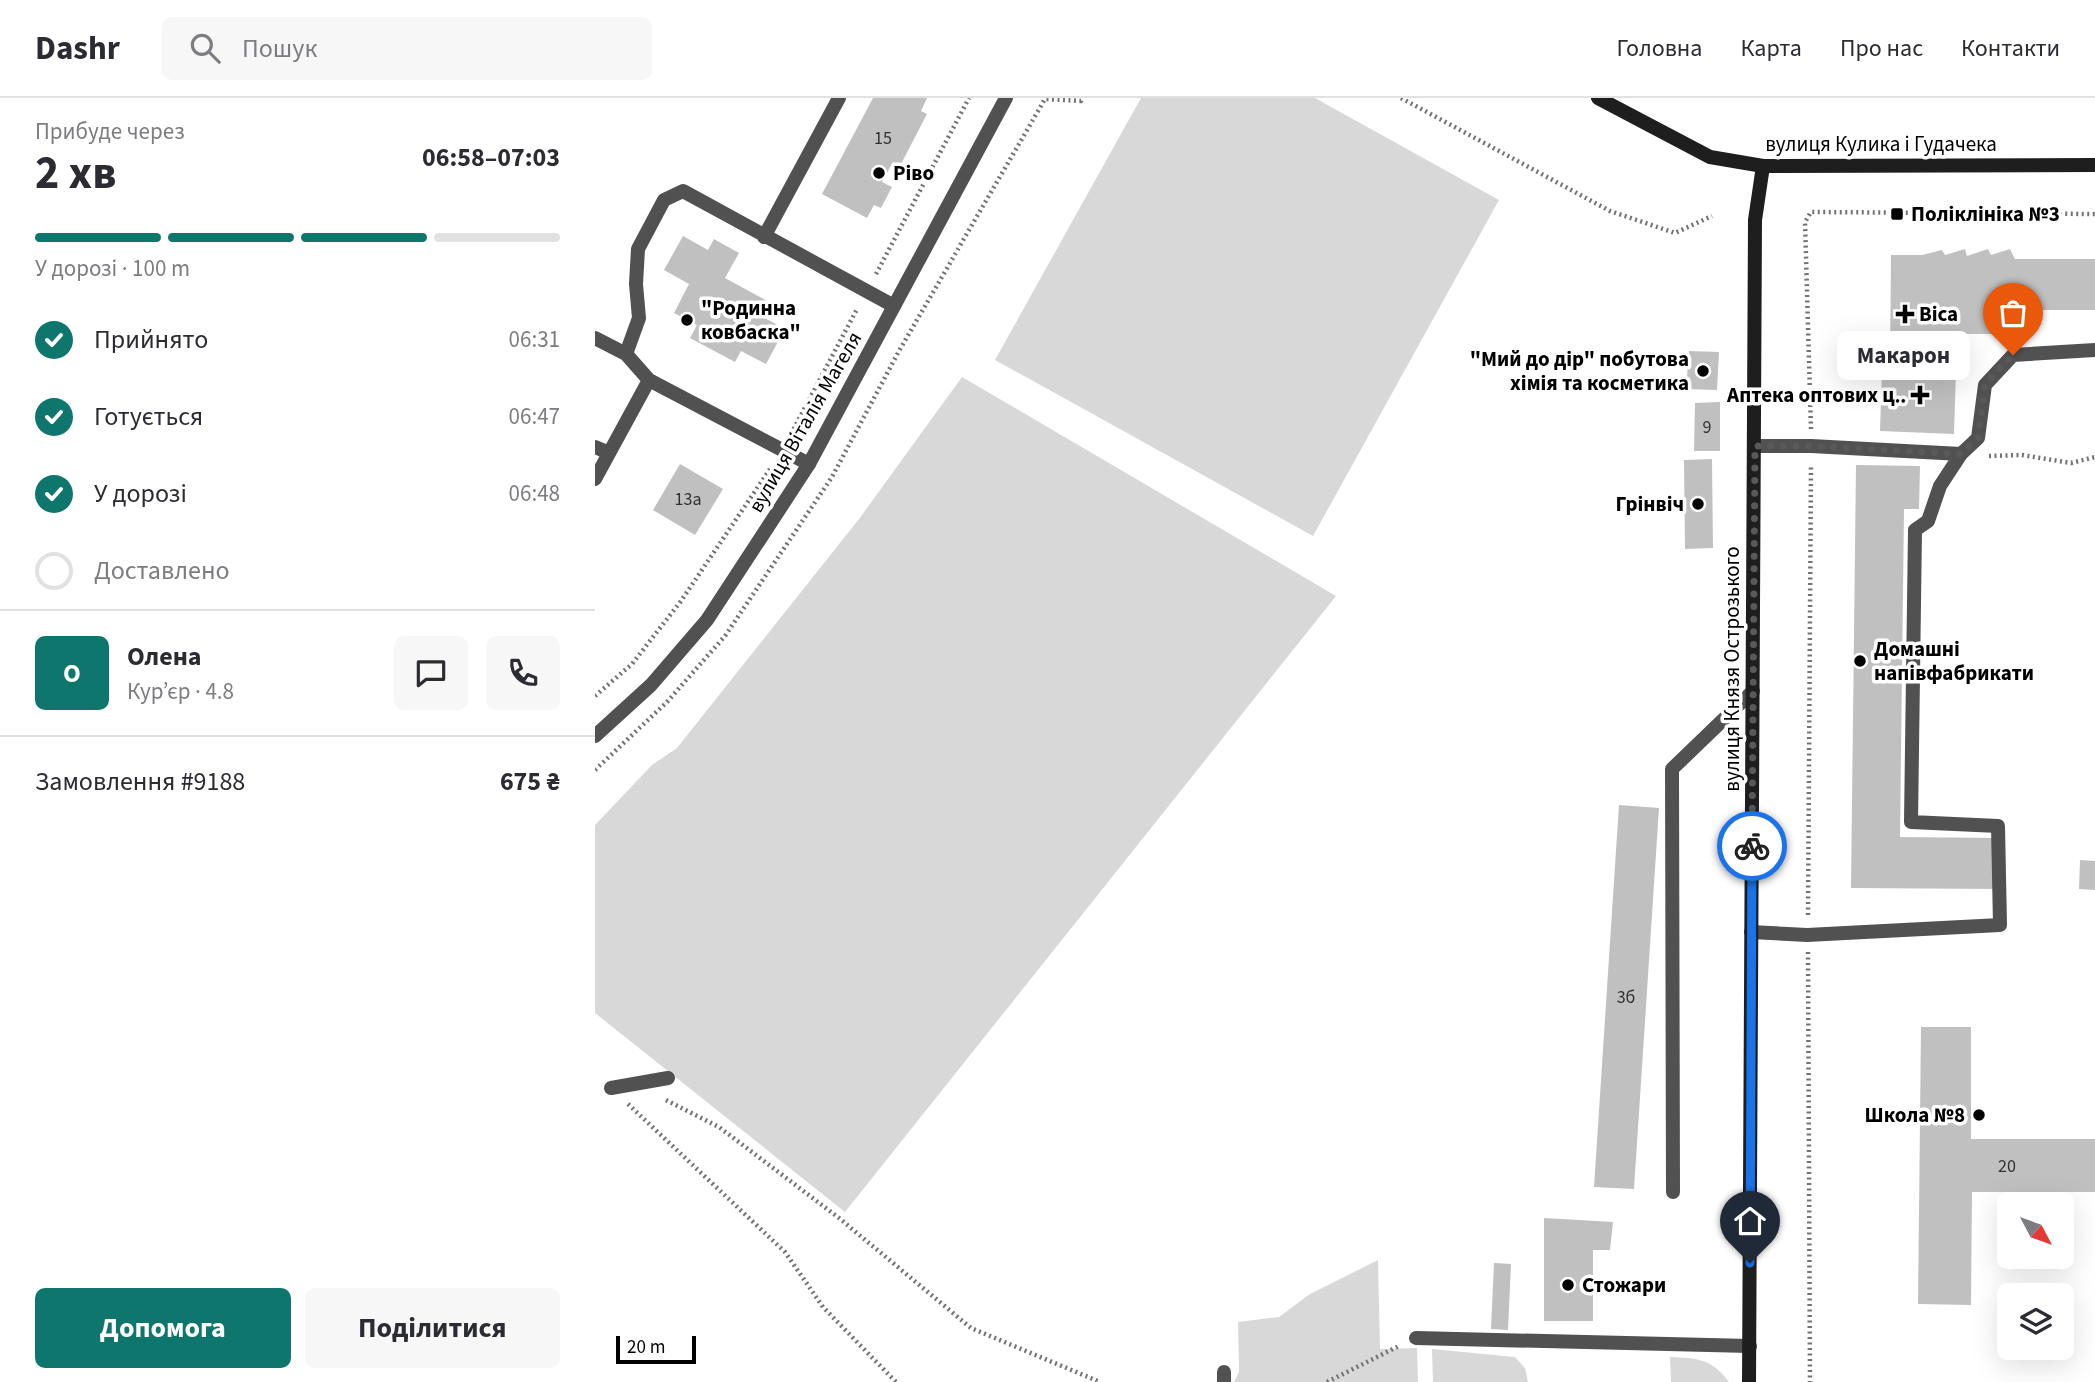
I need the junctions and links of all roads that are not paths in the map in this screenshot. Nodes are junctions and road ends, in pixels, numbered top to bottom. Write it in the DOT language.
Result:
graph roads {
  1 [pos="839,98"];
  2 [pos="1006,98"];
  3 [pos="1598,98"];
  4 [pos="2095,165"];
  5 [pos="1763,166"];
  6 [pos="764,237"];
  7 [pos="894,306"];
  8 [pos="595,338"];
  9 [pos="2095,350"];
  10 [pos="627,354"];
  11 [pos="649,380"];
  12 [pos="1755,446"];
  13 [pos="595,447"];
  14 [pos="609,453"];
  15 [pos="1961,454"];
  16 [pos="809,464"];
  17 [pos="595,479"];
  18 [pos="1753,691"];
  19 [pos="595,736"];
  20 [pos="1751,932"];
  21 [pos="668,1078"];
  22 [pos="611,1088"];
  23 [pos="1673,1192"];
  24 [pos="1416,1338"];
  25 [pos="1750,1346"];
  26 [pos="1749,1382"];
  1 -- 6 [label="street"];
  2 -- 7 [label="street, вулиця Віталія Магеля"];
  3 -- 5 [label="street, вулиця Кулика і Гудачека"];
  4 -- 5 [label="street, вулиця Кулика і Гудачека"];
  5 -- 12 [label="street, вулиця Князя Острозького"];
  6 -- 7 [label="street"];
  6 -- 10 [label="street"];
  7 -- 16 [label="street, вулиця Віталія Магеля"];
  8 -- 10 [label="street"];
  9 -- 15 [label="street"];
  10 -- 11 [label="street"];
  11 -- 14 [label="street"];
  11 -- 16 [label="street"];
  12 -- 15 [label="street"];
  12 -- 18 [label="street, вулиця Князя Острозького"];
  13 -- 14 [label="street"];
  14 -- 17 [label="street"];
  15 -- 20 [label="street"];
  16 -- 19 [label="street, вулиця Віталія Магеля"];
  18 -- 20 [label="street, вулиця Князя Острозького"];
  18 -- 23 [label="street"];
  20 -- 25 [label="street, вулиця Князя Острозького"];
  21 -- 22 [label="street"];
  24 -- 25 [label="street"];
  25 -- 26 [label="street, вулиця Князя Острозького"];
}
